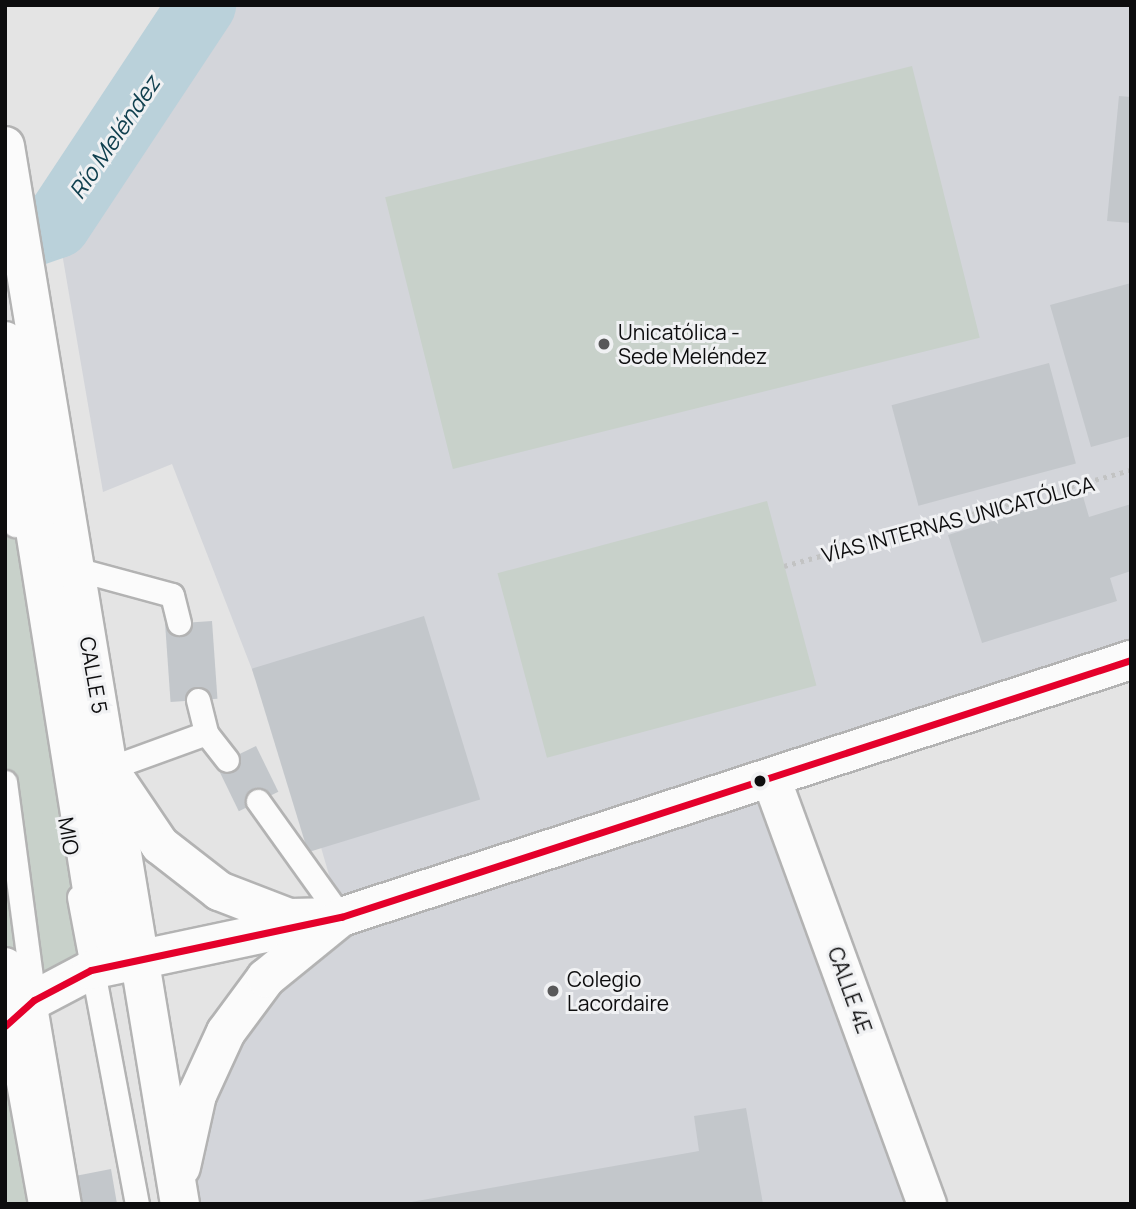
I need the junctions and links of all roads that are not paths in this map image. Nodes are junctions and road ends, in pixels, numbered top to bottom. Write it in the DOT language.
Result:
graph roads {
  1 [pos="5,146"];
  2 [pos="18,350"];
  3 [pos="5,468"];
  4 [pos="76,569"];
  5 [pos="179,623"];
  6 [pos="1131,660"];
  7 [pos="198,700"];
  8 [pos="206,733"];
  9 [pos="227,760"];
  10 [pos="110,768"];
  11 [pos="771,778"];
  12 [pos="5,782"];
  13 [pos="258,801"];
  14 [pos="341,917"];
  15 [pos="136,957"];
  16 [pos="5,967"];
  17 [pos="91,970"];
  18 [pos="18,1015"];
  19 [pos="179,1200"];
  20 [pos="48,1204"];
  21 [pos="69,1204"];
  22 [pos="137,1204"];
  23 [pos="927,1204"];
  1 -- 2 [label="main road, CALLE 5"];
  2 -- 4 [label="main road, CALLE 5"];
  2 -- 15 [label="main road"];
  3 -- 17 [label="lane, MIO"];
  4 -- 5 [label="lane"];
  4 -- 10 [label="main road, CALLE 5"];
  6 -- 11 [label="main road"];
  7 -- 8 [label="lane"];
  8 -- 9 [label="lane"];
  8 -- 10 [label="lane"];
  10 -- 14 [label="main road"];
  10 -- 15 [label="main road, CALLE 5"];
  11 -- 14 [label="main road"];
  11 -- 23 [label="main road, CALLE 4E"];
  12 -- 18 [label="lane"];
  13 -- 14 [label="lane"];
  14 -- 15 [label="main road"];
  14 -- 19 [label="main road"];
  15 -- 17 [label="main road"];
  15 -- 19 [label="main road, CALLE 5"];
  16 -- 18 [label="main road"];
  17 -- 18 [label="main road"];
  17 -- 22 [label="lane, MIO"];
  18 -- 20 [label="main road"];
  18 -- 21 [label="lane"];
}
